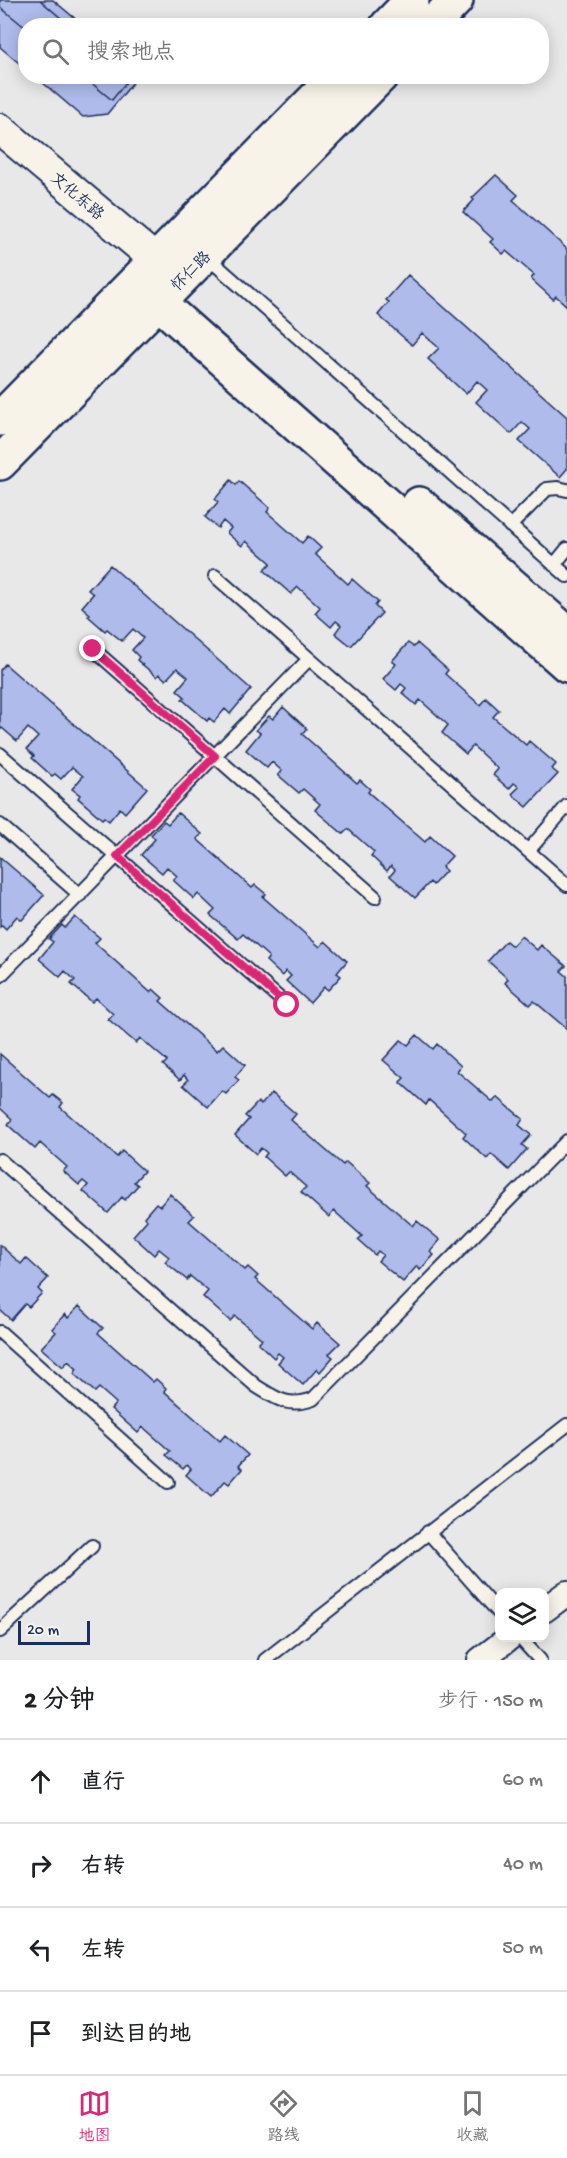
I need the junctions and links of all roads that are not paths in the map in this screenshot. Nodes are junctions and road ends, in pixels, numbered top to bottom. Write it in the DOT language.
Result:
graph roads {
  1 [pos="412,0"];
  2 [pos="456,0"];
  3 [pos="395,18"];
  4 [pos="439,18"];
  5 [pos="329,84"];
  6 [pos="373,84"];
  7 [pos="0,129"];
  8 [pos="205,255"];
  9 [pos="156,260"];
  10 [pos="165,295"];
  11 [pos="0,419"];
  12 [pos="0,463"];
  13 [pos="567,490"];
  14 [pos="510,526"];
  15 [pos="567,549"];
  16 [pos="554,565"];
  17 [pos="214,576"];
  18 [pos="567,576"];
  19 [pos="567,633"];
  20 [pos="93,649"];
  21 [pos="309,659"];
  22 [pos="567,665"];
  23 [pos="0,754"];
  24 [pos="215,756"];
  25 [pos="567,806"];
  26 [pos="0,825"];
  27 [pos="528,851"];
  28 [pos="117,856"];
  29 [pos="567,885"];
  30 [pos="80,894"];
  31 [pos="375,897"];
  32 [pos="0,976"];
  33 [pos="287,1005"];
  34 [pos="567,1141"];
  35 [pos="0,1160"];
  36 [pos="0,1332"];
  37 [pos="567,1425"];
  38 [pos="168,1482"];
  39 [pos="428,1532"];
  40 [pos="92,1546"];
  41 [pos="567,1593"];
  42 [pos="549,1606"];
  43 [pos="495,1608"];
  44 [pos="0,1631"];
  45 [pos="504,1642"];
  46 [pos="524,1642"];
  47 [pos="265,1660"];
  48 [pos="480,1660"];
  49 [pos="540,1660"];
  1 -- 3 [label="main road"];
  2 -- 4 [label="main road"];
  5 -- 9 [label="main road, 怀仁路"];
  6 -- 8 [label="main road, 怀仁路"];
  7 -- 9 [label="street, 文化东路"];
  8 -- 10 [label="main road, 怀仁路"];
  8 -- 14 [label="lane"];
  9 -- 11 [label="main road, 怀仁路"];
  10 -- 12 [label="main road, 怀仁路"];
  10 -- 19 [label="main road"];
  10 -- 22 [label="main road"];
  13 -- 14 [label="lane"];
  14 -- 16 [label="lane"];
  15 -- 16 [label="lane"];
  16 -- 18 [label="lane"];
  17 -- 21 [label="lane"];
  20 -- 24 [label="lane"];
  21 -- 24 [label="lane"];
  21 -- 27 [label="lane"];
  23 -- 28 [label="lane"];
  24 -- 28 [label="lane"];
  24 -- 31 [label="lane"];
  25 -- 27 [label="lane"];
  26 -- 30 [label="lane"];
  27 -- 29 [label="lane"];
  28 -- 30 [label="lane"];
  28 -- 33 [label="lane"];
  30 -- 32 [label="lane"];
  34 -- 35 [label="lane"];
  36 -- 38 [label="lane"];
  37 -- 39 [label="lane"];
  39 -- 43 [label="lane"];
  39 -- 47 [label="lane"];
  40 -- 44 [label="lane"];
  41 -- 42 [label="street"];
  45 -- 48 [label="street"];
  46 -- 49 [label="lane"];
}
